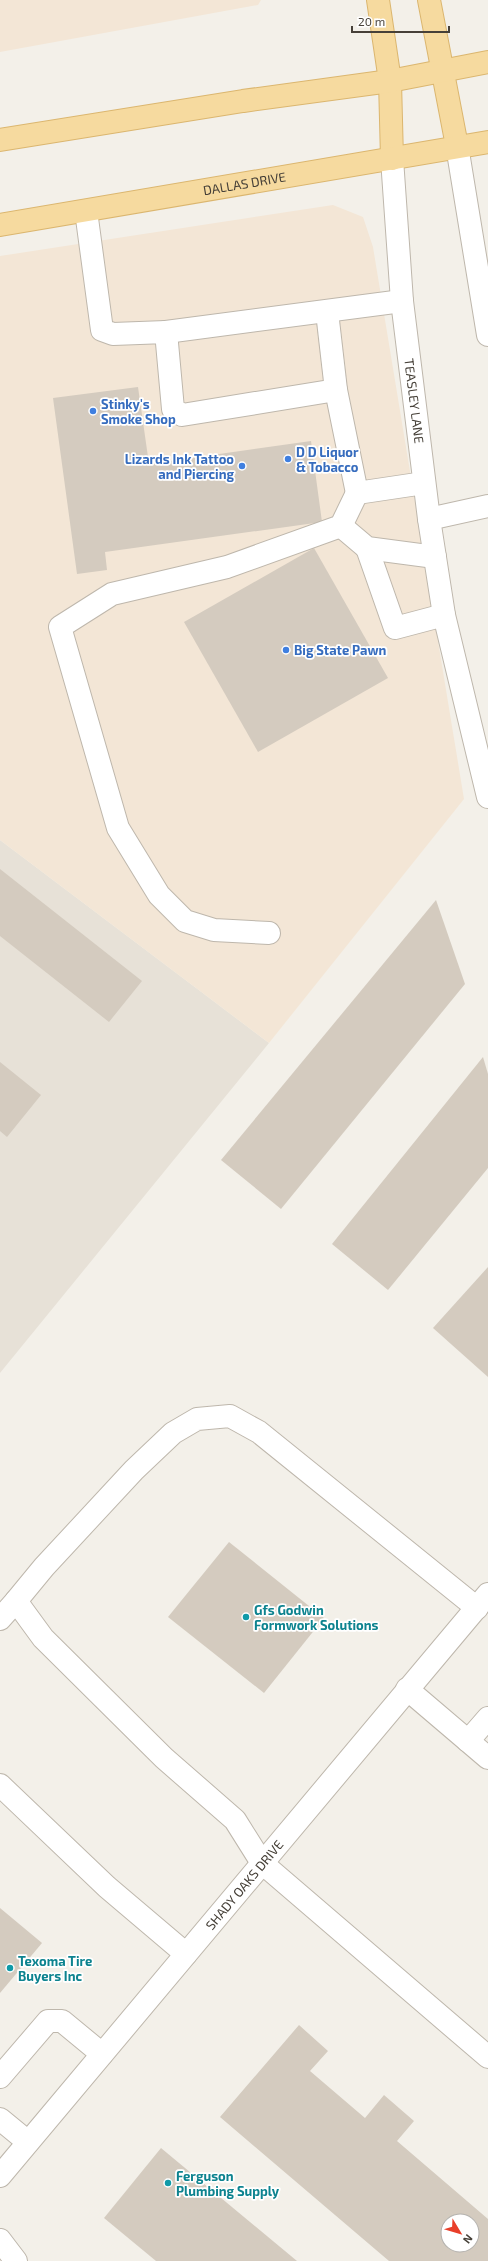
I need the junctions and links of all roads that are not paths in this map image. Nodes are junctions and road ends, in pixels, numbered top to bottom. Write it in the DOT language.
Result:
graph roads {
  1 [pos="378,0"];
  2 [pos="429,0"];
  3 [pos="488,62"];
  4 [pos="443,72"];
  5 [pos="390,81"];
  6 [pos="0,140"];
  7 [pos="488,142"];
  8 [pos="457,146"];
  9 [pos="392,159"];
  10 [pos="86,211"];
  11 [pos="0,225"];
  12 [pos="402,300"];
  13 [pos="327,312"];
  14 [pos="166,332"];
  15 [pos="488,335"];
  16 [pos="336,390"];
  17 [pos="424,483"];
  18 [pos="357,493"];
  19 [pos="488,506"];
  20 [pos="429,519"];
  21 [pos="341,526"];
  22 [pos="367,548"];
  23 [pos="435,558"];
  24 [pos="444,615"];
  25 [pos="488,796"];
  26 [pos="269,933"];
  27 [pos="16,1600"];
  28 [pos="482,1601"];
  29 [pos="0,1619"];
  30 [pos="407,1690"];
  31 [pos="488,1718"];
  32 [pos="468,1741"];
  33 [pos="488,1758"];
  34 [pos="0,1785"];
  35 [pos="262,1863"];
  36 [pos="186,1954"];
  37 [pos="102,2054"];
  38 [pos="488,2057"];
  39 [pos="0,2077"];
  40 [pos="0,2119"];
  41 [pos="28,2142"];
  42 [pos="0,2176"];
  43 [pos="0,2240"];
  44 [pos="16,2261"];
  1 -- 5 [label="main road, TEASLEY LANE"];
  2 -- 4 [label="main road"];
  3 -- 4 [label="main road"];
  4 -- 5 [label="main road"];
  4 -- 8 [label="main road"];
  5 -- 6 [label="main road"];
  5 -- 9 [label="main road, TEASLEY LANE"];
  7 -- 8 [label="main road, DALLAS DRIVE"];
  8 -- 9 [label="main road, DALLAS DRIVE"];
  8 -- 15 [label="street"];
  9 -- 10 [label="main road, DALLAS DRIVE"];
  9 -- 12 [label="street, TEASLEY LANE"];
  10 -- 11 [label="main road, DALLAS DRIVE"];
  10 -- 14 [label="street"];
  12 -- 13 [label="street"];
  12 -- 17 [label="street, TEASLEY LANE"];
  13 -- 14 [label="street"];
  13 -- 16 [label="street"];
  14 -- 16 [label="street"];
  16 -- 18 [label="street"];
  17 -- 18 [label="street"];
  17 -- 20 [label="street, TEASLEY LANE"];
  18 -- 21 [label="street"];
  19 -- 20 [label="street"];
  20 -- 23 [label="street, TEASLEY LANE"];
  21 -- 22 [label="street"];
  21 -- 26 [label="street"];
  22 -- 23 [label="street"];
  22 -- 24 [label="street"];
  23 -- 24 [label="street, TEASLEY LANE"];
  24 -- 25 [label="street, TEASLEY LANE"];
  27 -- 28 [label="street"];
  27 -- 29 [label="street"];
  27 -- 35 [label="street"];
  28 -- 30 [label="street, SHADY OAKS DRIVE"];
  30 -- 32 [label="street"];
  30 -- 35 [label="street, SHADY OAKS DRIVE"];
  31 -- 32 [label="street"];
  32 -- 33 [label="street"];
  34 -- 36 [label="street"];
  35 -- 36 [label="street, SHADY OAKS DRIVE"];
  35 -- 38 [label="street"];
  36 -- 37 [label="street, SHADY OAKS DRIVE"];
  37 -- 39 [label="street"];
  37 -- 41 [label="street, SHADY OAKS DRIVE"];
  40 -- 41 [label="street"];
  41 -- 42 [label="street, SHADY OAKS DRIVE"];
  43 -- 44 [label="street"];
}
